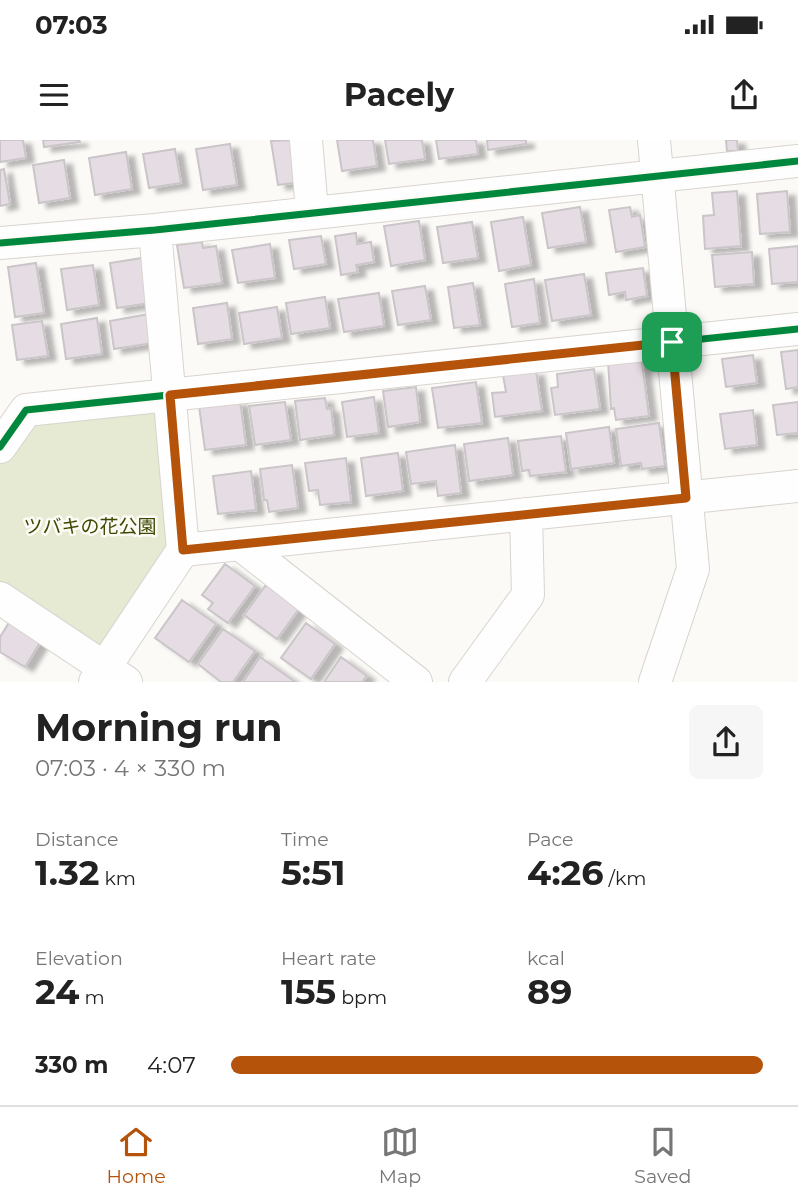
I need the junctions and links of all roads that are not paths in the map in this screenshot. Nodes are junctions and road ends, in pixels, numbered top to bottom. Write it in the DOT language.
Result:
graph roads {
  1 [pos="306,140"];
  2 [pos="654,140"];
  3 [pos="798,161"];
  4 [pos="658,176"];
  5 [pos="312,211"];
  6 [pos="155,230"];
  7 [pos="0,243"];
  8 [pos="798,329"];
  9 [pos="672,342"];
  10 [pos="170,395"];
  11 [pos="0,447"];
  12 [pos="798,486"];
  13 [pos="686,498"];
  14 [pos="526,514"];
  15 [pos="240,544"];
  16 [pos="183,550"];
  17 [pos="0,598"];
  18 [pos="108,677"];
  19 [pos="416,681"];
  20 [pos="465,681"];
  21 [pos="655,681"];
  1 -- 5 [label="street"];
  2 -- 4 [label="street"];
  3 -- 4 [label="street"];
  4 -- 5 [label="street"];
  4 -- 9 [label="street"];
  5 -- 6 [label="street"];
  6 -- 7 [label="street"];
  6 -- 10 [label="street"];
  8 -- 9 [label="street"];
  9 -- 10 [label="street"];
  9 -- 13 [label="street"];
  10 -- 11 [label="street"];
  10 -- 16 [label="street"];
  12 -- 13 [label="street"];
  13 -- 14 [label="street"];
  13 -- 21 [label="street"];
  14 -- 15 [label="street"];
  14 -- 20 [label="street"];
  15 -- 16 [label="street"];
  15 -- 19 [label="street"];
  16 -- 18 [label="street"];
  17 -- 18 [label="street"];
}
